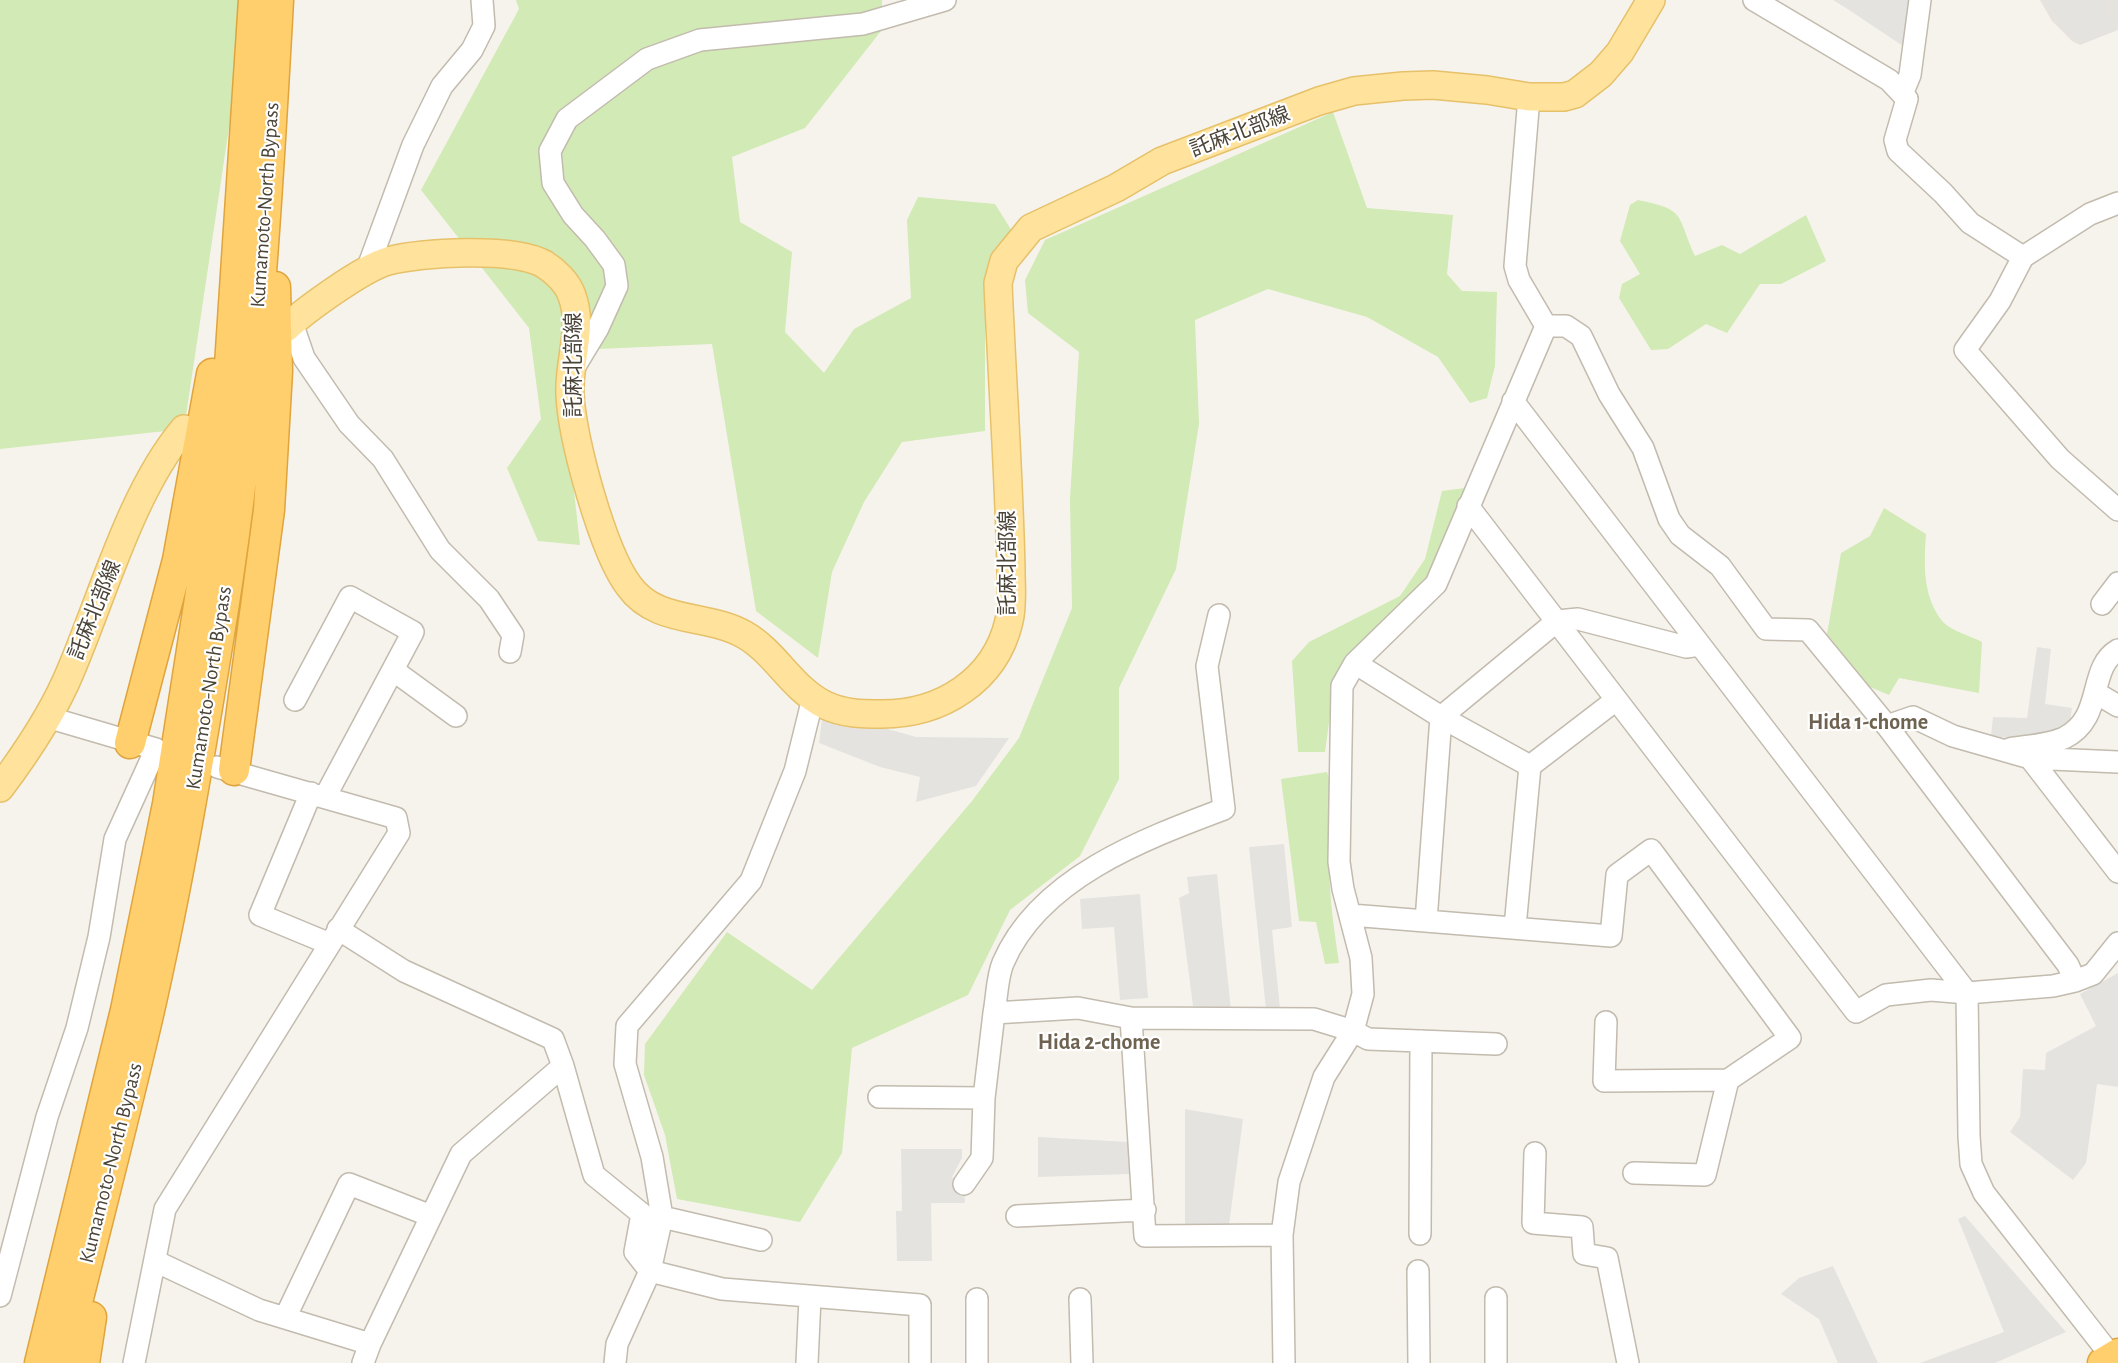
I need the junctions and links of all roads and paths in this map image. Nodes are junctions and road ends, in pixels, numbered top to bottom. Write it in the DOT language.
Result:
graph roads {
  1 [pos="253,0"];
  2 [pos="278,0"];
  3 [pos="482,0"];
  4 [pos="945,0"];
  5 [pos="1651,0"];
  6 [pos="1754,0"];
  7 [pos="1920,0"];
  8 [pos="1903,92"];
  9 [pos="1529,97"];
  10 [pos="271,141"];
  11 [pos="2118,203"];
  12 [pos="2023,257"];
  13 [pos="367,270"];
  14 [pos="289,326"];
  15 [pos="1546,326"];
  16 [pos="570,376"];
  17 [pos="1513,401"];
  18 [pos="184,429"];
  19 [pos="1468,506"];
  20 [pos="2118,510"];
  21 [pos="2118,583"];
  22 [pos="2102,604"];
  23 [pos="1219,615"];
  24 [pos="1557,621"];
  25 [pos="1700,645"];
  26 [pos="2118,650"];
  27 [pos="510,652"];
  28 [pos="1355,663"];
  29 [pos="393,669"];
  30 [pos="2096,693"];
  31 [pos="813,698"];
  32 [pos="295,700"];
  33 [pos="1616,700"];
  34 [pos="2118,706"];
  35 [pos="456,716"];
  36 [pos="47,717"];
  37 [pos="1441,717"];
  38 [pos="1887,726"];
  39 [pos="130,743"];
  40 [pos="2003,750"];
  41 [pos="2030,758"];
  42 [pos="2118,762"];
  43 [pos="1530,766"];
  44 [pos="226,769"];
  45 [pos="0,788"];
  46 [pos="318,795"];
  47 [pos="2118,872"];
  48 [pos="1352,915"];
  49 [pos="1426,921"];
  50 [pos="1515,927"];
  51 [pos="334,936"];
  52 [pos="2118,943"];
  53 [pos="2074,981"];
  54 [pos="1967,993"];
  55 [pos="994,1012"];
  56 [pos="148,1016"];
  57 [pos="1131,1018"];
  58 [pos="1606,1022"];
  59 [pos="1353,1031"];
  60 [pos="1422,1041"];
  61 [pos="1496,1044"];
  62 [pos="563,1066"];
  63 [pos="1728,1080"];
  64 [pos="879,1097"];
  65 [pos="984,1098"];
  66 [pos="1535,1153"];
  67 [pos="1634,1173"];
  68 [pos="964,1184"];
  69 [pos="78,1210"];
  70 [pos="1144,1210"];
  71 [pos="1017,1215"];
  72 [pos="431,1216"];
  73 [pos="662,1217"];
  74 [pos="1420,1234"];
  75 [pos="1282,1235"];
  76 [pos="762,1240"];
  77 [pos="154,1261"];
  78 [pos="650,1271"];
  79 [pos="1418,1271"];
  80 [pos="0,1296"];
  81 [pos="810,1298"];
  82 [pos="1496,1298"];
  83 [pos="977,1299"];
  84 [pos="1080,1299"];
  85 [pos="285,1318"];
  86 [pos="366,1358"];
  87 [pos="2111,1358"];
  88 [pos="24,1363"];
  89 [pos="40,1363"];
  90 [pos="62,1363"];
  91 [pos="84,1363"];
  92 [pos="134,1363"];
  93 [pos="615,1363"];
  94 [pos="807,1363"];
  95 [pos="920,1363"];
  96 [pos="977,1363"];
  97 [pos="1082,1363"];
  98 [pos="1284,1363"];
  99 [pos="1419,1363"];
  100 [pos="1496,1363"];
  101 [pos="1628,1363"];
  1 -- 39 [label="highway"];
  1 -- 69 [label="highway, Kumamoto-North Bypass"];
  2 -- 10 [label="highway, Kumamoto-North Bypass"];
  3 -- 13 [label="street"];
  4 -- 16 [label="street"];
  5 -- 9 [label="main road, 託麻北部線"];
  6 -- 8 [label="street"];
  7 -- 8 [label="street"];
  8 -- 12 [label="street"];
  9 -- 15 [label="street"];
  9 -- 31 [label="main road, 託麻北部線"];
  10 -- 44 [label="highway"];
  10 -- 56 [label="highway, Kumamoto-North Bypass"];
  11 -- 12 [label="street"];
  12 -- 20 [label="street"];
  13 -- 14 [label="main road, 託麻北部線"];
  13 -- 16 [label="main road, 託麻北部線"];
  14 -- 27 [label="street"];
  15 -- 17 [label="street"];
  15 -- 38 [label="street"];
  16 -- 31 [label="main road, 託麻北部線"];
  17 -- 19 [label="street"];
  17 -- 25 [label="street"];
  18 -- 36 [label="main road, 託麻北部線"];
  19 -- 24 [label="street"];
  19 -- 28 [label="street"];
  21 -- 22 [label="street"];
  23 -- 55 [label="street"];
  24 -- 25 [label="street"];
  24 -- 33 [label="street"];
  24 -- 37 [label="street"];
  25 -- 54 [label="street"];
  26 -- 30 [label="street"];
  28 -- 37 [label="street"];
  28 -- 48 [label="street"];
  29 -- 32 [label="street"];
  29 -- 35 [label="street"];
  29 -- 46 [label="street"];
  30 -- 34 [label="street"];
  30 -- 40 [label="street"];
  31 -- 73 [label="street"];
  33 -- 43 [label="street"];
  33 -- 54 [label="street"];
  36 -- 39 [label="street"];
  36 -- 45 [label="main road, 託麻北部線"];
  37 -- 43 [label="street"];
  37 -- 49 [label="street"];
  38 -- 40 [label="street"];
  38 -- 53 [label="street"];
  39 -- 80 [label="street"];
  40 -- 41 [label="street"];
  41 -- 42 [label="street"];
  41 -- 47 [label="street"];
  43 -- 50 [label="street"];
  44 -- 46 [label="street"];
  46 -- 51 [label="street"];
  46 -- 51 [label="street"];
  48 -- 49 [label="street"];
  48 -- 59 [label="street"];
  49 -- 50 [label="street"];
  50 -- 63 [label="street"];
  51 -- 62 [label="street"];
  51 -- 77 [label="street"];
  52 -- 53 [label="street"];
  53 -- 54 [label="street"];
  54 -- 87 [label="street"];
  55 -- 57 [label="street"];
  55 -- 65 [label="street"];
  56 -- 90 [label="highway, Kumamoto-North Bypass"];
  56 -- 91 [label="highway"];
  57 -- 59 [label="street"];
  57 -- 70 [label="street"];
  58 -- 63 [label="street"];
  59 -- 60 [label="street"];
  59 -- 75 [label="street"];
  60 -- 61 [label="street"];
  60 -- 74 [label="street"];
  62 -- 72 [label="street"];
  62 -- 78 [label="street"];
  63 -- 67 [label="street"];
  64 -- 65 [label="street"];
  65 -- 68 [label="street"];
  66 -- 101 [label="street"];
  69 -- 88 [label="highway"];
  69 -- 89 [label="highway, Kumamoto-North Bypass"];
  70 -- 71 [label="street"];
  70 -- 75 [label="street"];
  72 -- 85 [label="street"];
  72 -- 86 [label="street"];
  73 -- 76 [label="street"];
  73 -- 78 [label="street"];
  75 -- 98 [label="street"];
  77 -- 85 [label="street"];
  77 -- 92 [label="street"];
  78 -- 81 [label="street"];
  78 -- 93 [label="street"];
  79 -- 99 [label="street"];
  81 -- 94 [label="street"];
  81 -- 95 [label="street"];
  82 -- 100 [label="street"];
  83 -- 96 [label="street"];
  84 -- 97 [label="street"];
  85 -- 86 [label="street"];
}
